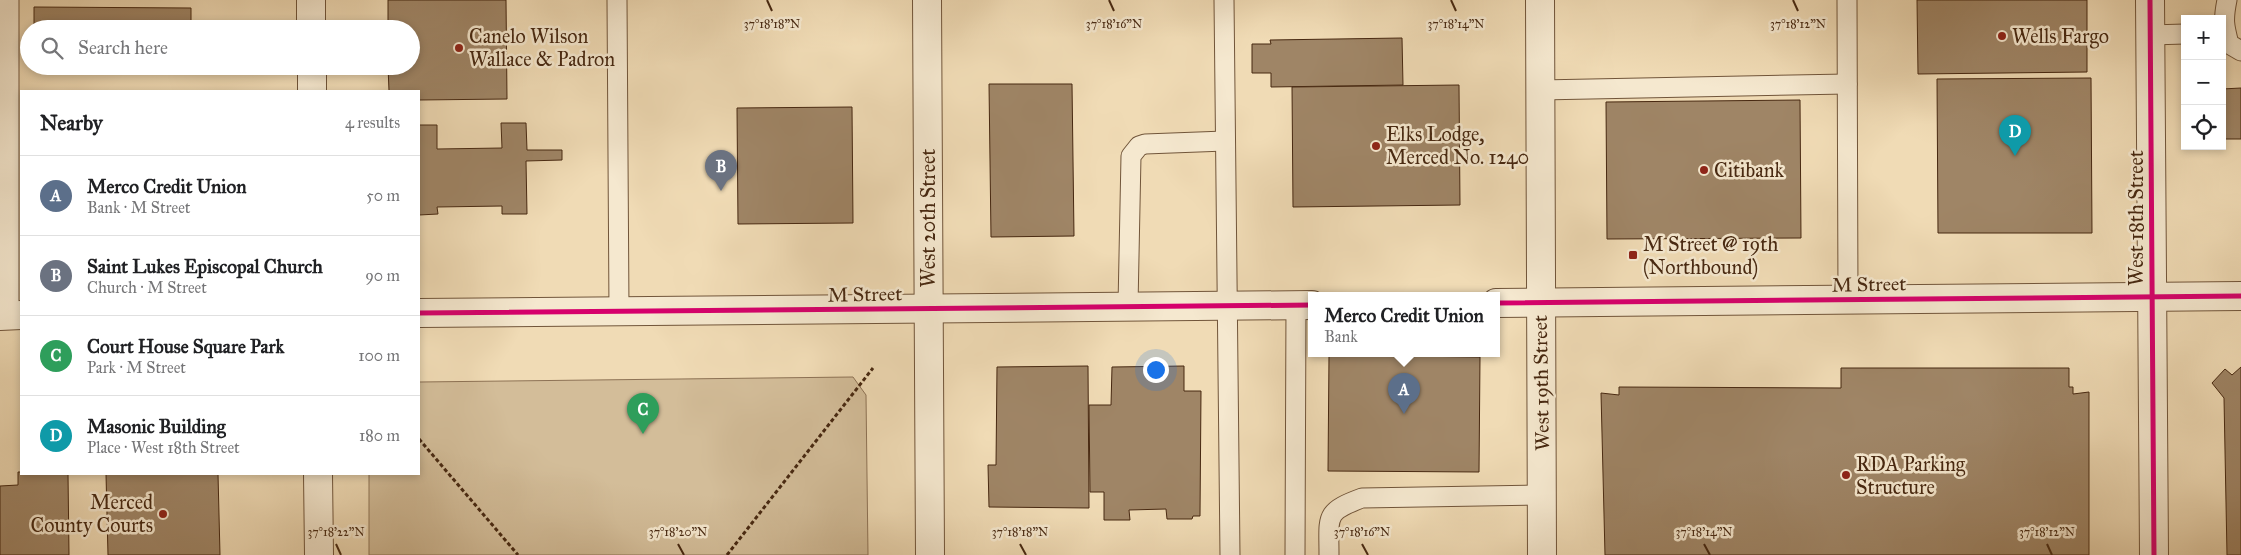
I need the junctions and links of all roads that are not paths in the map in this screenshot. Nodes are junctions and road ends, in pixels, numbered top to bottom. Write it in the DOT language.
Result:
graph roads {
  1 [pos="9,0"];
  2 [pos="311,0"];
  3 [pos="617,0"];
  4 [pos="927,0"];
  5 [pos="1224,0"];
  6 [pos="1540,0"];
  7 [pos="1847,0"];
  8 [pos="2150,0"];
  9 [pos="2227,0"];
  10 [pos="2224,15"];
  11 [pos="311,20"];
  12 [pos="2181,34"];
  13 [pos="2150,35"];
  14 [pos="2226,38"];
  15 [pos="2240,51"];
  16 [pos="312,75"];
  17 [pos="1847,84"];
  18 [pos="312,90"];
  19 [pos="1540,90"];
  20 [pos="1225,141"];
  21 [pos="2152,296"];
  22 [pos="2241,296"];
  23 [pos="1848,300"];
  24 [pos="1540,302"];
  25 [pos="1500,303"];
  26 [pos="1227,305"];
  27 [pos="1304,305"];
  28 [pos="1128,306"];
  29 [pos="928,308"];
  30 [pos="619,311"];
  31 [pos="420,313"];
  32 [pos="10,316"];
  33 [pos="318,475"];
  34 [pos="1542,495"];
  35 [pos="319,555"];
  36 [pos="930,555"];
  37 [pos="1230,555"];
  38 [pos="1295,555"];
  39 [pos="1329,555"];
  40 [pos="1542,555"];
  41 [pos="2154,555"];
  1 -- 32 [label="lane"];
  2 -- 11 [label="street"];
  3 -- 30 [label="lane"];
  4 -- 29 [label="street, West 20th Street"];
  5 -- 20 [label="lane"];
  6 -- 19 [label="street, West 19th Street"];
  7 -- 17 [label="lane"];
  8 -- 13 [label="street, West 18th Street"];
  9 -- 10 [label="lane"];
  12 -- 13 [label="lane"];
  13 -- 21 [label="street, West 18th Street"];
  14 -- 15 [label="lane"];
  16 -- 18 [label="street"];
  17 -- 19 [label="lane"];
  17 -- 23 [label="lane"];
  19 -- 24 [label="street, West 19th Street"];
  20 -- 26 [label="lane"];
  20 -- 28 [label="lane"];
  21 -- 22 [label="street, M Street"];
  21 -- 23 [label="street, M Street"];
  21 -- 41 [label="street, West 18th Street"];
  23 -- 24 [label="street, M Street"];
  24 -- 25 [label="street, M Street"];
  24 -- 34 [label="street, West 19th Street"];
  26 -- 27 [label="street, M Street"];
  26 -- 28 [label="street, M Street"];
  26 -- 37 [label="lane"];
  27 -- 38 [label="lane"];
  28 -- 29 [label="street, M Street"];
  29 -- 30 [label="street, M Street"];
  29 -- 36 [label="street, West 20th Street"];
  30 -- 31 [label="street, M Street"];
  33 -- 35 [label="street"];
  34 -- 39 [label="lane"];
  34 -- 40 [label="street, West 19th Street"];
}
